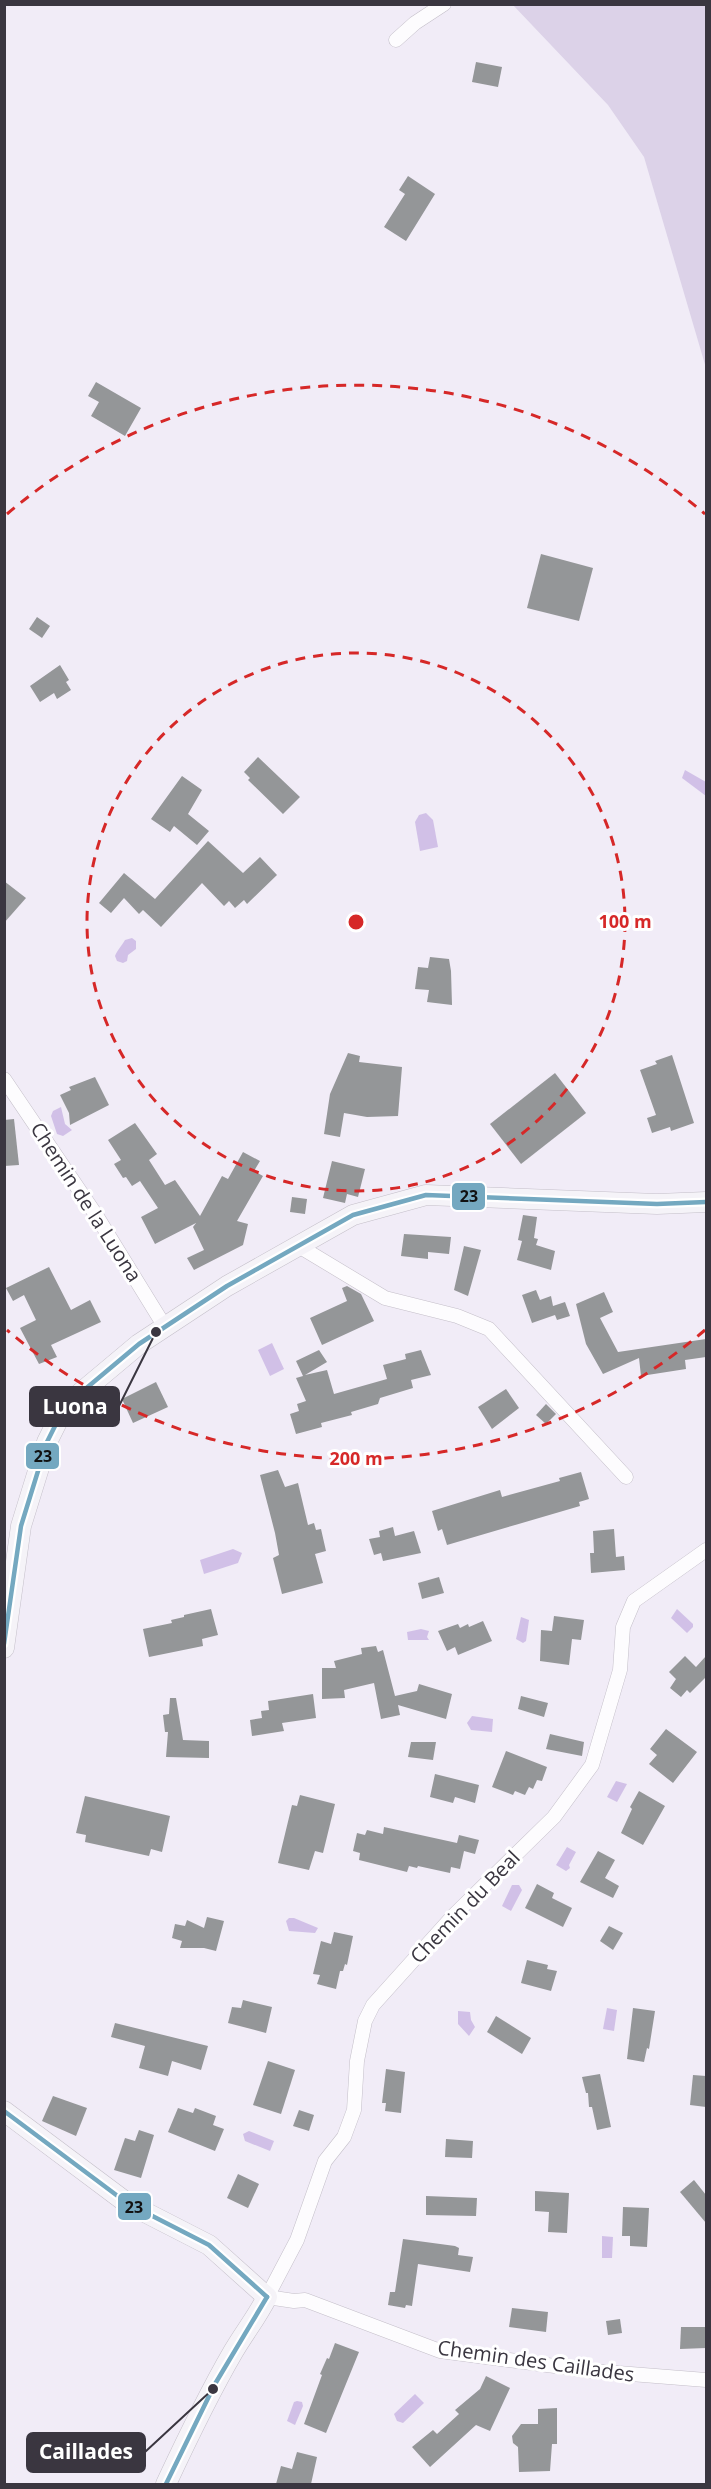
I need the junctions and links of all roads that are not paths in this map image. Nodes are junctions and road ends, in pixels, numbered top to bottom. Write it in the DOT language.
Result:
graph roads {
  1 [pos="444,4"];
  2 [pos="396,40"];
  3 [pos="4,1079"];
  4 [pos="706,1202"];
  5 [pos="297,1245"];
  6 [pos="165,1327"];
  7 [pos="626,1478"];
  8 [pos="706,1550"];
  9 [pos="4,1648"];
  10 [pos="4,2111"];
  11 [pos="267,2297"];
  12 [pos="706,2380"];
  13 [pos="166,2484"];
  1 -- 2 [label="street"];
  3 -- 6 [label="street, Chemin de la Luona"];
  4 -- 5 [label="street"];
  5 -- 6 [label="street"];
  5 -- 7 [label="street"];
  6 -- 9 [label="street"];
  8 -- 11 [label="street, Chemin du Beal"];
  10 -- 11 [label="street"];
  11 -- 12 [label="street, Chemin des Caillades"];
  11 -- 13 [label="street"];
}
